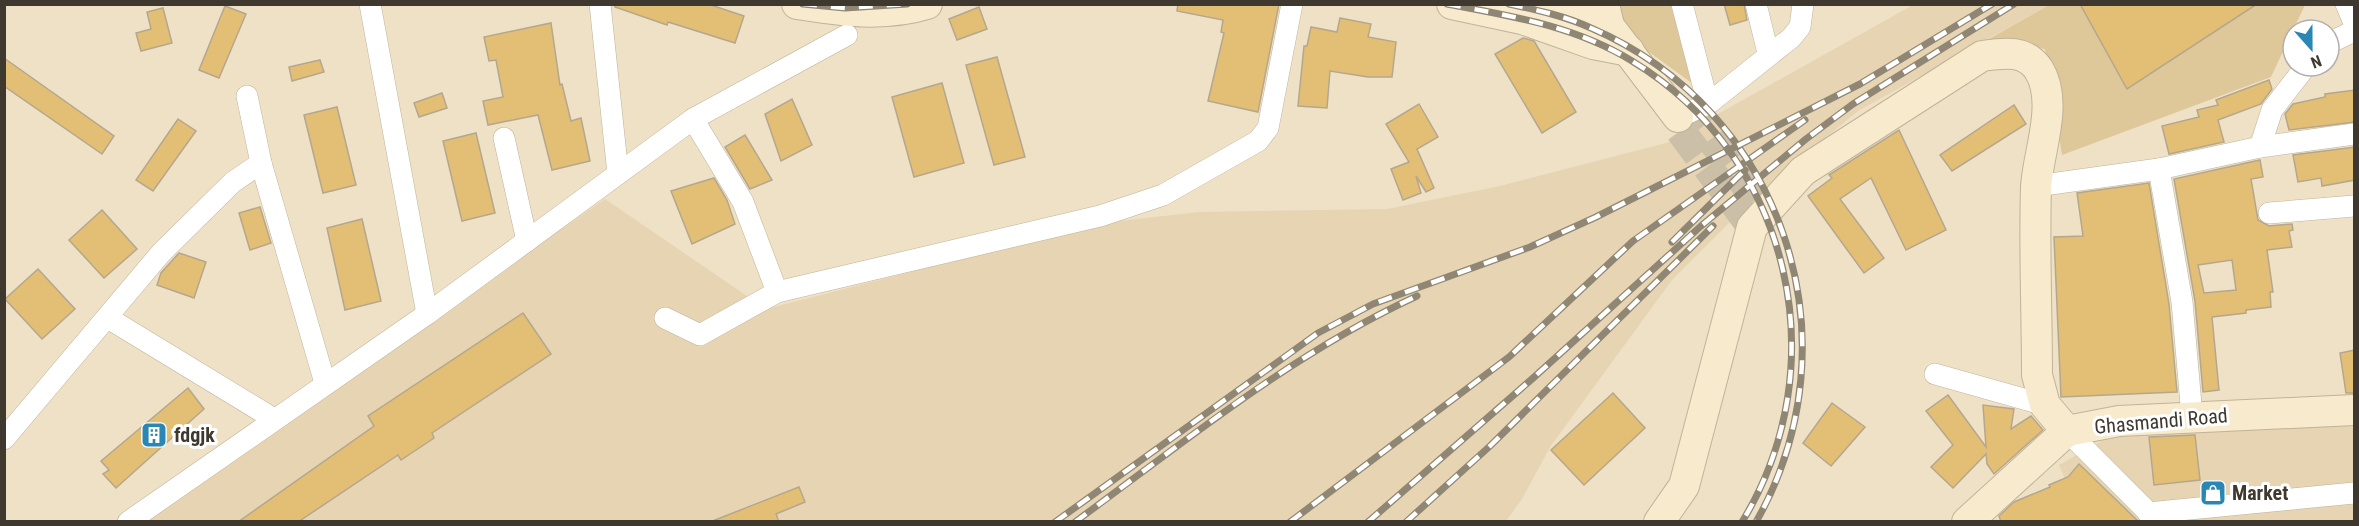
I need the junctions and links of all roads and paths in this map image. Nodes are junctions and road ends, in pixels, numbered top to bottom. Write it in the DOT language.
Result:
graph roads {
  1 [pos="369,4"];
  2 [pos="600,4"];
  3 [pos="797,4"];
  4 [pos="1292,4"];
  5 [pos="1452,4"];
  6 [pos="1551,4"];
  7 [pos="1682,4"];
  8 [pos="1756,4"];
  9 [pos="1803,4"];
  10 [pos="2346,4"];
  11 [pos="921,5"];
  12 [pos="1521,12"];
  13 [pos="1606,15"];
  14 [pos="838,16"];
  15 [pos="2355,23"];
  16 [pos="2355,31"];
  17 [pos="2341,37"];
  18 [pos="1629,51"];
  19 [pos="1768,53"];
  20 [pos="2297,78"];
  21 [pos="247,96"];
  22 [pos="1708,104"];
  23 [pos="1678,117"];
  24 [pos="693,119"];
  25 [pos="2355,134"];
  26 [pos="504,138"];
  27 [pos="2260,147"];
  28 [pos="261,162"];
  29 [pos="2159,169"];
  30 [pos="618,174"];
  31 [pos="2036,186"];
  32 [pos="2355,206"];
  33 [pos="2269,213"];
  34 [pos="527,241"];
  35 [pos="777,292"];
  36 [pos="427,314"];
  37 [pos="108,318"];
  38 [pos="665,318"];
  39 [pos="1935,374"];
  40 [pos="326,383"];
  41 [pos="2045,405"];
  42 [pos="2355,410"];
  43 [pos="2192,416"];
  44 [pos="274,419"];
  45 [pos="2067,431"];
  46 [pos="4,439"];
  47 [pos="2355,493"];
  48 [pos="2153,517"];
  49 [pos="128,522"];
  50 [pos="1659,522"];
  51 [pos="1967,522"];
  1 -- 36 [label="street"];
  2 -- 30 [label="street"];
  3 -- 14 [label="street"];
  4 -- 35 [label="street"];
  5 -- 12 [label="street"];
  6 -- 13 [label="street"];
  7 -- 22 [label="street"];
  8 -- 19 [label="street"];
  9 -- 19 [label="street"];
  10 -- 15 [label="street"];
  11 -- 14 [label="street"];
  12 -- 18 [label="street"];
  13 -- 18 [label="street"];
  14 -- 24 [label="street"];
  16 -- 17 [label="street"];
  18 -- 23 [label="street"];
  19 -- 22 [label="street"];
  20 -- 27 [label="street"];
  21 -- 28 [label="street"];
  22 -- 23 [label="street"];
  24 -- 30 [label="street"];
  24 -- 35 [label="street"];
  25 -- 27 [label="street"];
  26 -- 34 [label="street"];
  27 -- 29 [label="street"];
  28 -- 37 [label="street"];
  28 -- 40 [label="street"];
  29 -- 31 [label="street"];
  29 -- 43 [label="street"];
  30 -- 34 [label="street"];
  31 -- 41 [label="street"];
  31 -- 50 [label="street"];
  32 -- 33 [label="street"];
  34 -- 36 [label="street"];
  35 -- 38 [label="street"];
  36 -- 40 [label="street"];
  37 -- 44 [label="street"];
  37 -- 46 [label="street"];
  39 -- 41 [label="street"];
  40 -- 44 [label="street"];
  41 -- 45 [label="street"];
  42 -- 43 [label="street, Ghasmandi Road"];
  43 -- 45 [label="street, Ghasmandi Road"];
  44 -- 49 [label="street"];
  45 -- 48 [label="street"];
  45 -- 51 [label="street, Ghasmandi Road"];
  47 -- 48 [label="street"];
}
